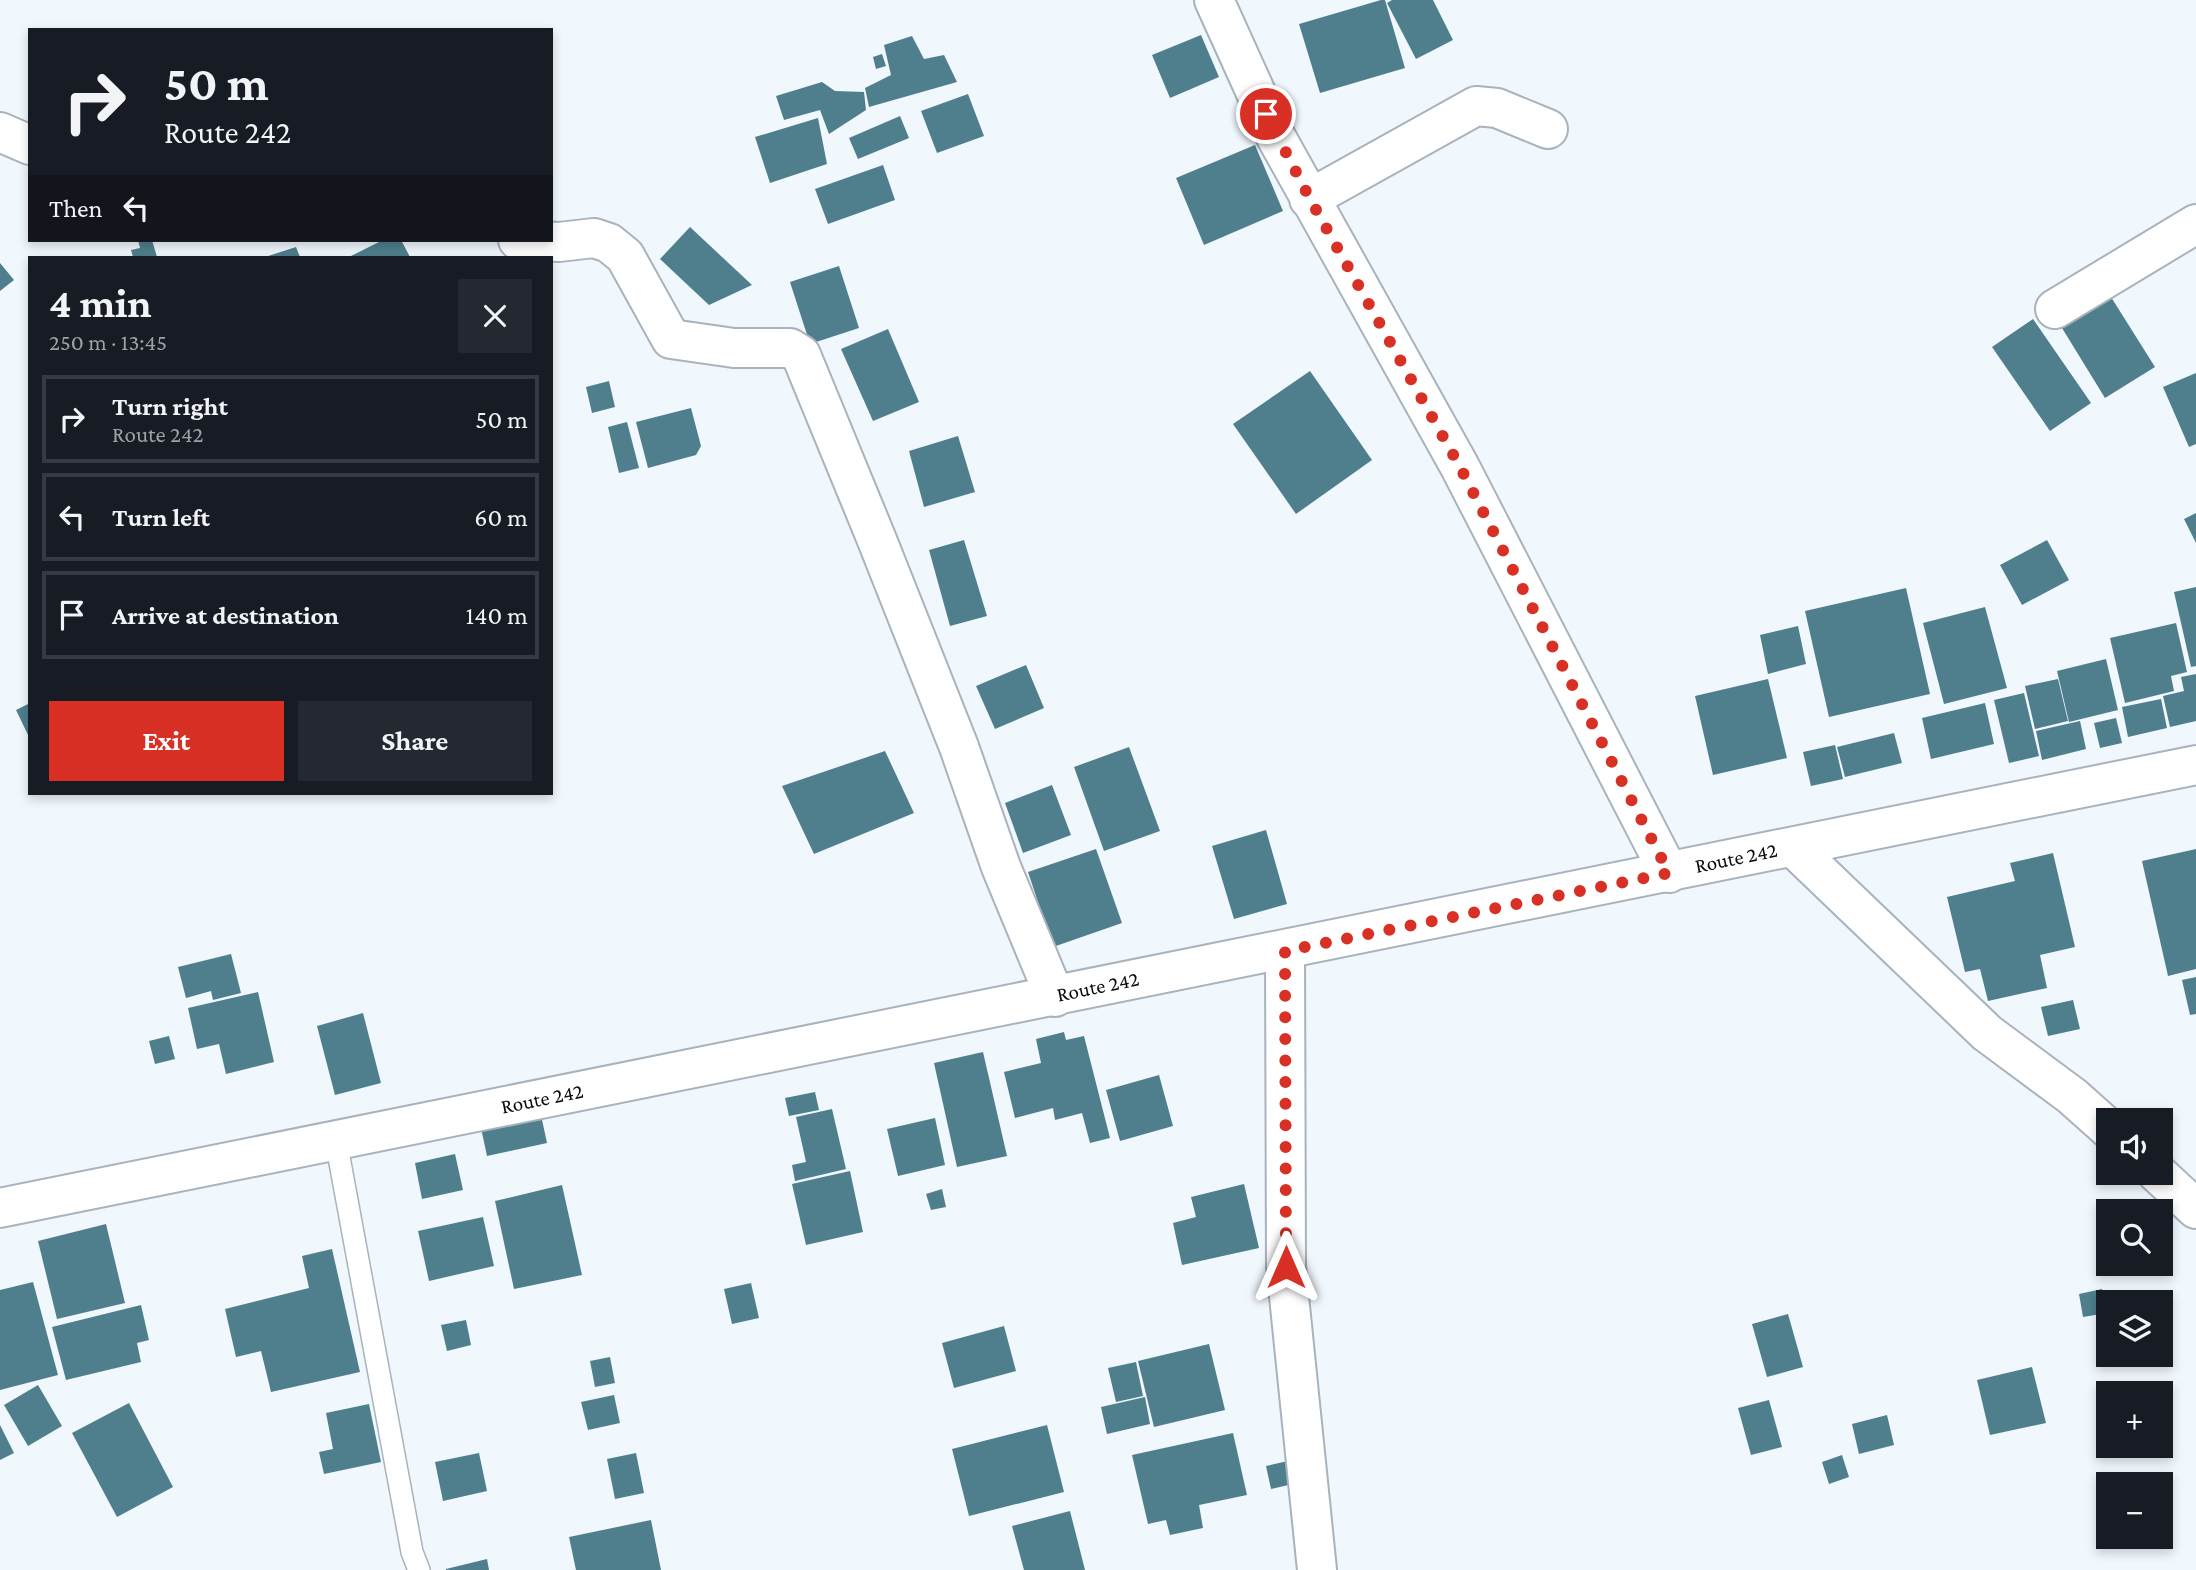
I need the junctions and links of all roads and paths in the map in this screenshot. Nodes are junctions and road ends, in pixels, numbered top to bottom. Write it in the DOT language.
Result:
graph roads {
  1 [pos="1214,0"];
  2 [pos="1548,129"];
  3 [pos="0,132"];
  4 [pos="28,144"];
  5 [pos="1310,199"];
  6 [pos="2196,224"];
  7 [pos="553,242"];
  8 [pos="2055,309"];
  9 [pos="2196,765"];
  10 [pos="1793,847"];
  11 [pos="1669,873"];
  12 [pos="1285,951"];
  13 [pos="1055,997"];
  14 [pos="2096,1117"];
  15 [pos="336,1141"];
  16 [pos="2170,1185"];
  17 [pos="0,1208"];
  18 [pos="2196,1209"];
  19 [pos="419,1570"];
  20 [pos="1317,1570"];
  1 -- 5 [label="street"];
  2 -- 5 [label="street"];
  3 -- 4 [label="street"];
  5 -- 11 [label="street"];
  6 -- 8 [label="street"];
  7 -- 13 [label="street"];
  9 -- 10 [label="street, Route 242"];
  10 -- 11 [label="street, Route 242"];
  10 -- 14 [label="street"];
  11 -- 12 [label="street, Route 242"];
  12 -- 13 [label="street, Route 242"];
  12 -- 20 [label="street"];
  13 -- 15 [label="street, Route 242"];
  15 -- 17 [label="street, Route 242"];
  15 -- 19 [label="lane"];
  16 -- 18 [label="street"];
}
